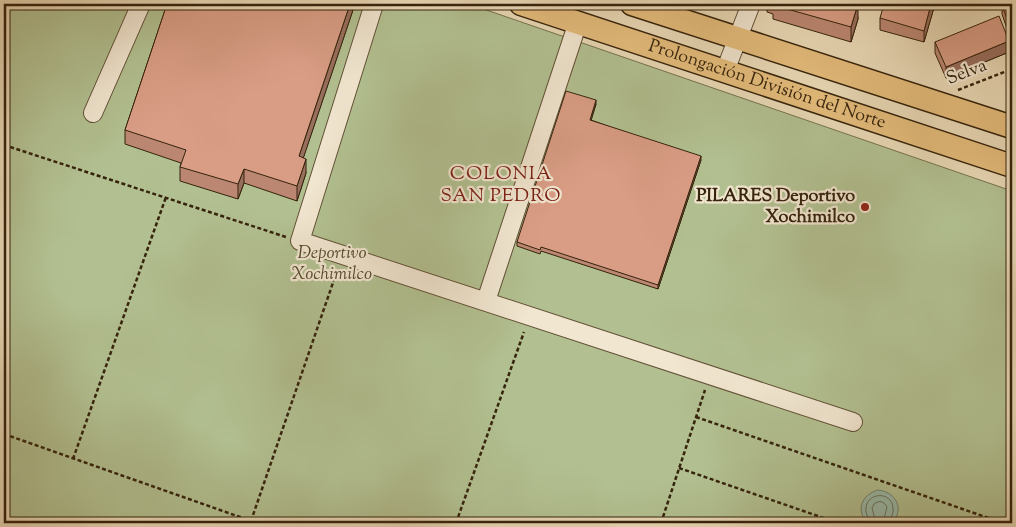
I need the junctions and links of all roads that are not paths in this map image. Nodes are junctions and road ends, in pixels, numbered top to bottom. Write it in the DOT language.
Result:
graph roads {
  1 [pos="141,4"];
  2 [pos="374,4"];
  3 [pos="522,4"];
  4 [pos="751,4"];
  5 [pos="640,6"];
  6 [pos="578,22"];
  7 [pos="737,38"];
  8 [pos="638,43"];
  9 [pos="725,71"];
  10 [pos="93,113"];
  11 [pos="1012,127"];
  12 [pos="1012,166"];
  13 [pos="486,302"];
  14 [pos="852,422"];
  1 -- 10 [label="street"];
  2 -- 13 [label="street"];
  3 -- 6 [label="main road, Prolongación División del Norte"];
  4 -- 7 [label="street"];
  5 -- 7 [label="main road, Prolongación División del Norte"];
  5 -- 8 [label="main road"];
  6 -- 8 [label="main road, Prolongación División del Norte"];
  6 -- 13 [label="street"];
  7 -- 9 [label="street"];
  7 -- 11 [label="main road, Prolongación División del Norte"];
  8 -- 9 [label="main road, Prolongación División del Norte"];
  9 -- 12 [label="main road, Prolongación División del Norte"];
  13 -- 14 [label="street"];
}
